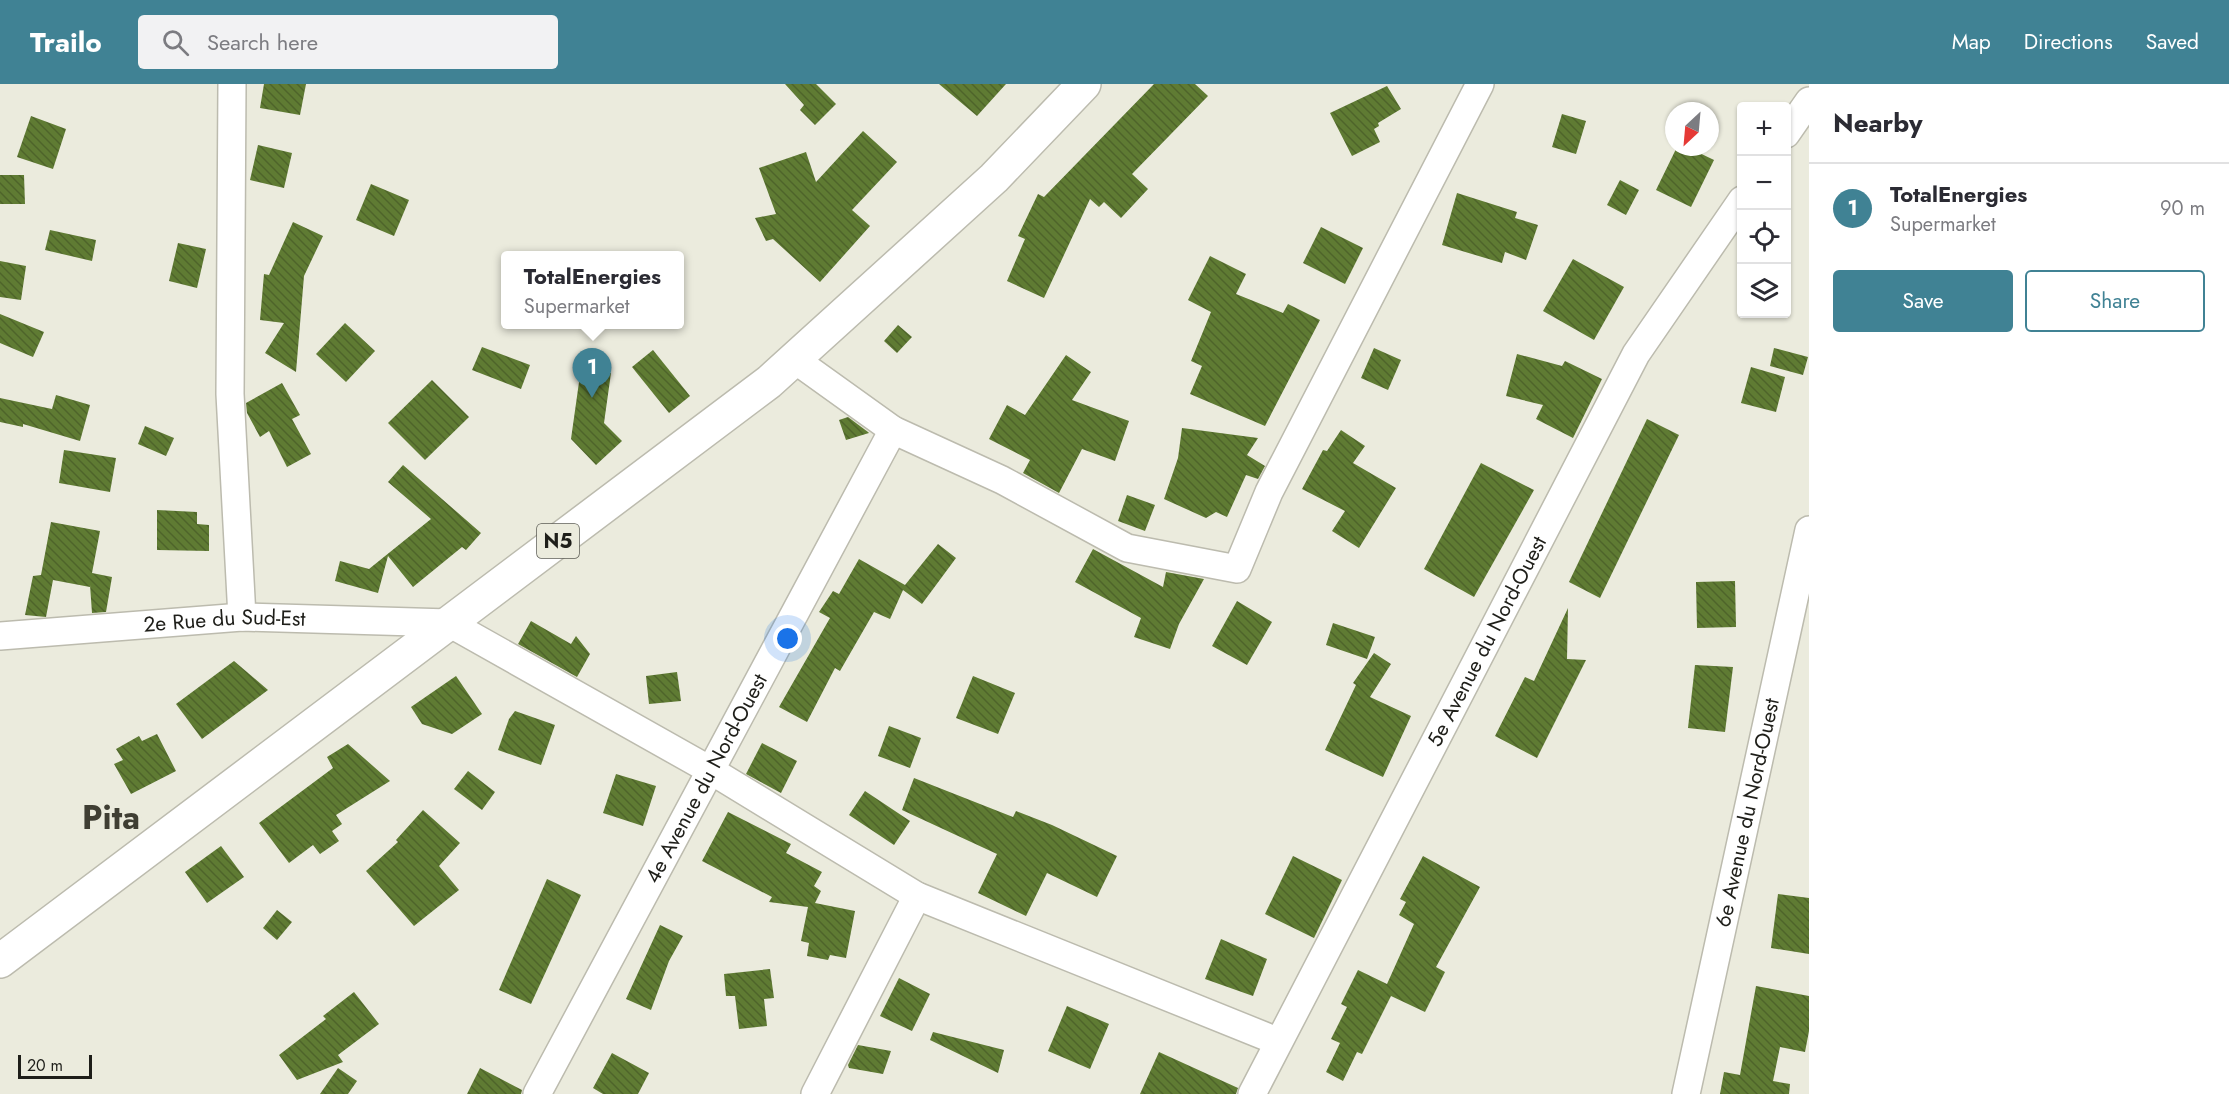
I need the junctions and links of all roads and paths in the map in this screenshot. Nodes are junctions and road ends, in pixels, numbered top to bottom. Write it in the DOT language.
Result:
graph roads {
  1 [pos="232,84"];
  2 [pos="1084,84"];
  3 [pos="1480,84"];
  4 [pos="1809,101"];
  5 [pos="1791,127"];
  6 [pos="1737,207"];
  7 [pos="794,359"];
  8 [pos="893,430"];
  9 [pos="1809,530"];
  10 [pos="242,617"];
  11 [pos="1799,618"];
  12 [pos="448,623"];
  13 [pos="0,636"];
  14 [pos="710,770"];
  15 [pos="917,896"];
  16 [pos="0,961"];
  17 [pos="1277,1041"];
  18 [pos="537,1094"];
  19 [pos="815,1094"];
  20 [pos="1252,1094"];
  21 [pos="1686,1094"];
  1 -- 10 [label="street"];
  2 -- 7 [label="highway, N5"];
  3 -- 8 [label="street"];
  4 -- 5 [label="street"];
  6 -- 17 [label="street, 5e Avenue du Nord-Ouest"];
  7 -- 8 [label="street"];
  7 -- 12 [label="highway, N5"];
  8 -- 14 [label="street, 4e Avenue du Nord-Ouest"];
  9 -- 11 [label="street, 6e Avenue du Nord-Ouest"];
  10 -- 12 [label="street, 2e Rue du Sud-Est"];
  10 -- 13 [label="street, 2e Rue du Sud-Est"];
  11 -- 21 [label="street, 6e Avenue du Nord-Ouest"];
  12 -- 14 [label="street"];
  12 -- 16 [label="highway, N5"];
  14 -- 15 [label="street"];
  14 -- 18 [label="street, 4e Avenue du Nord-Ouest"];
  15 -- 17 [label="street"];
  15 -- 19 [label="street"];
  17 -- 20 [label="street, 5e Avenue du Nord-Ouest"];
}
